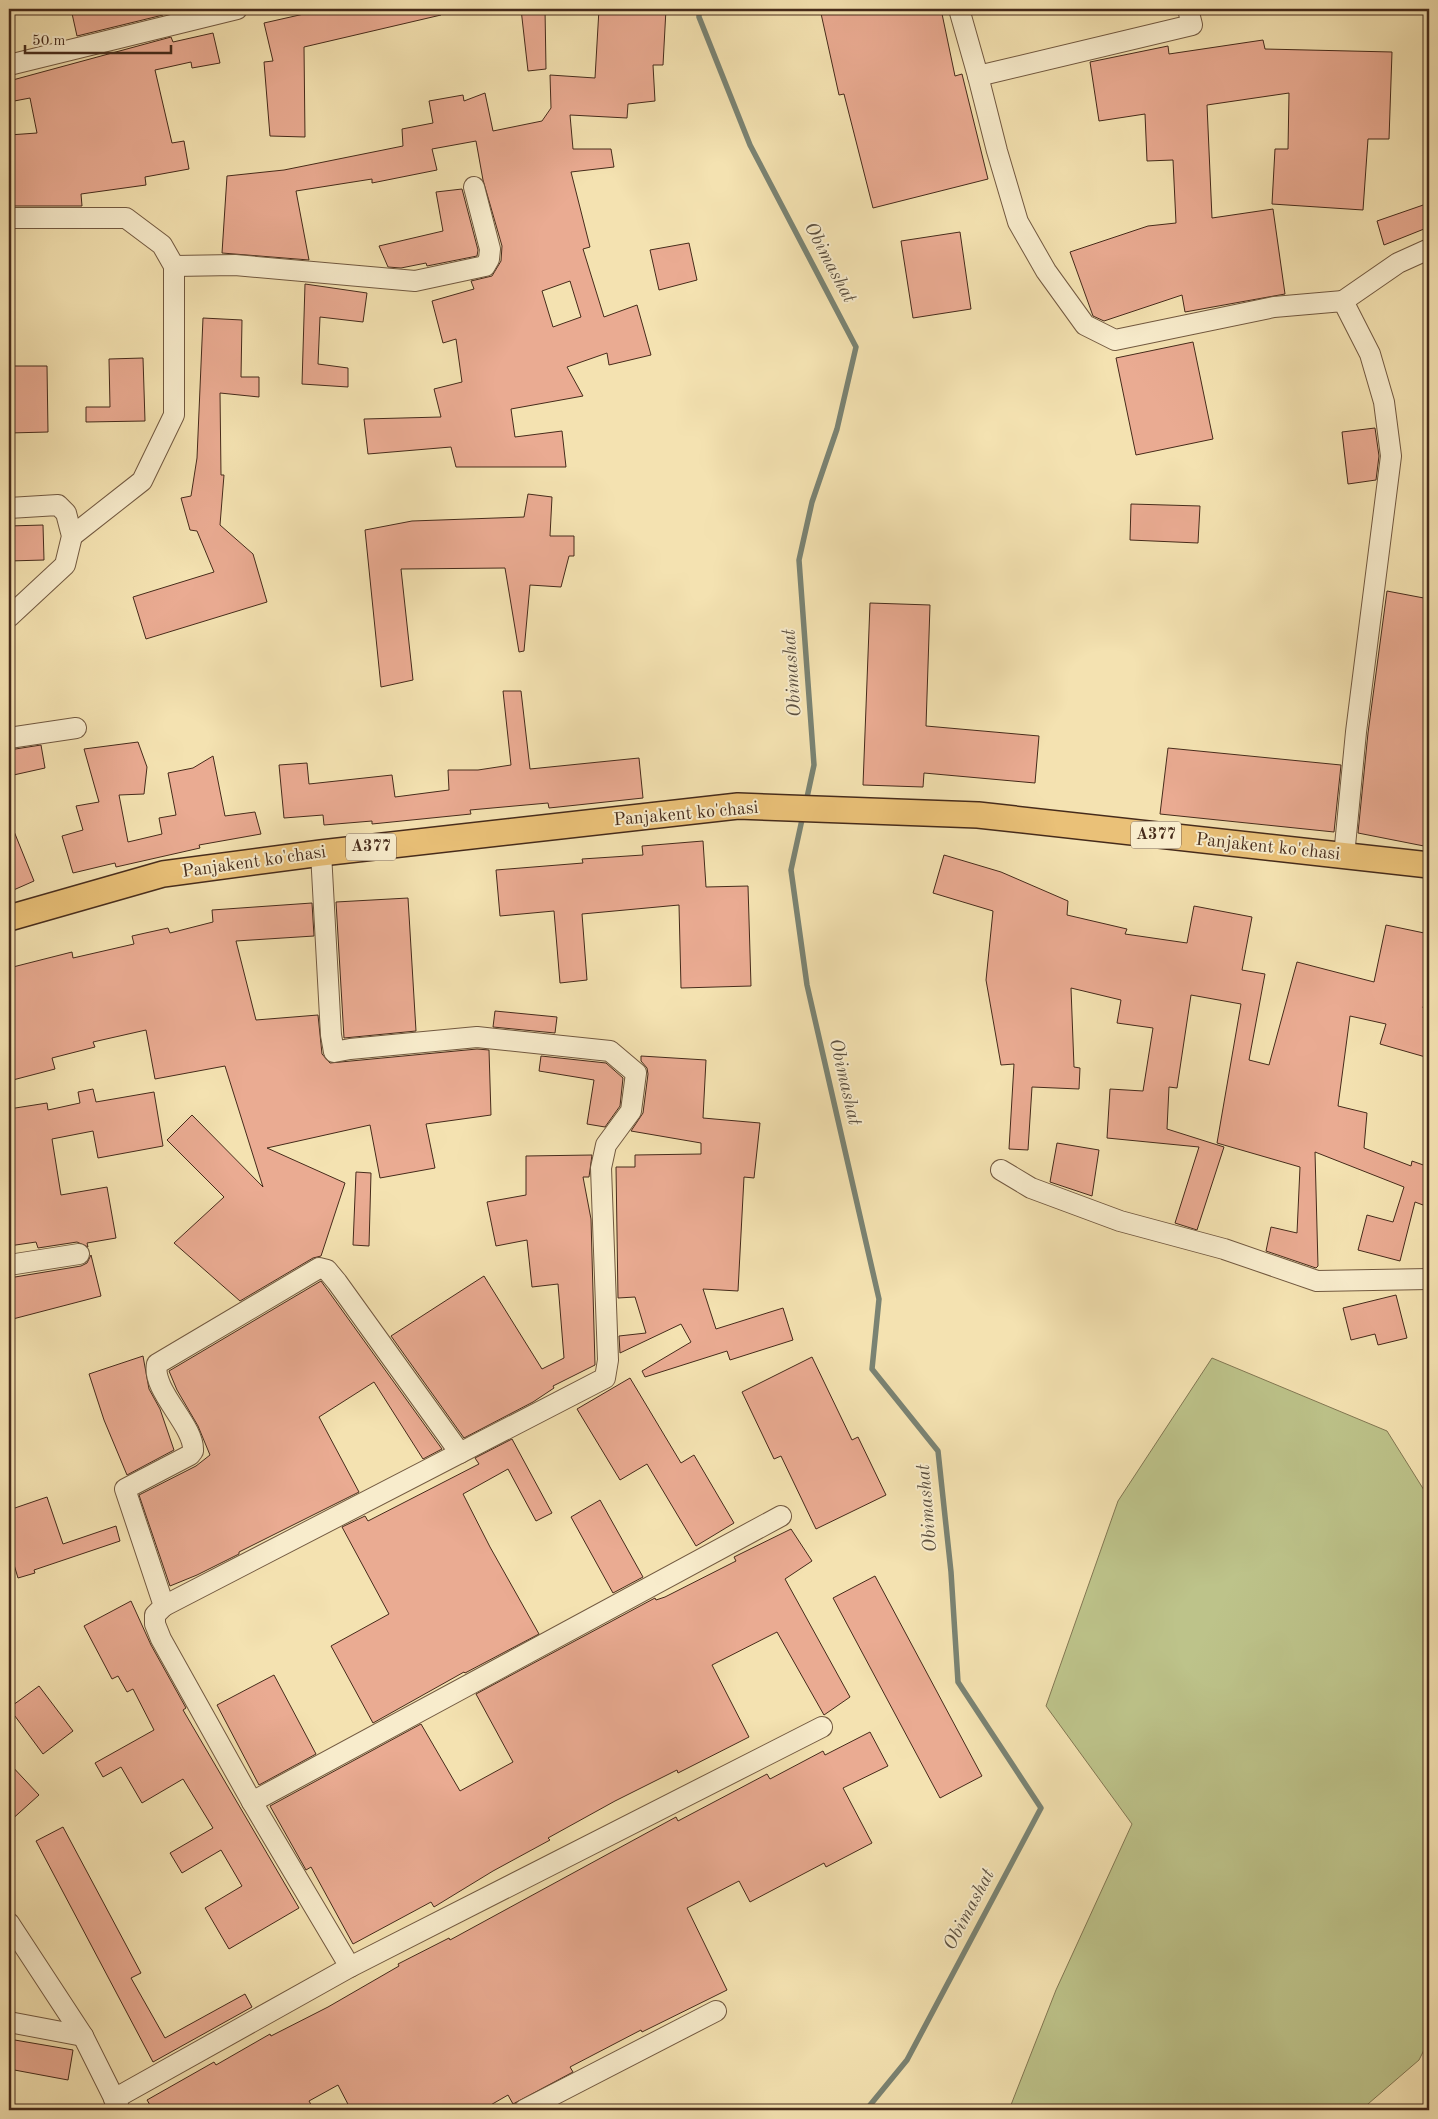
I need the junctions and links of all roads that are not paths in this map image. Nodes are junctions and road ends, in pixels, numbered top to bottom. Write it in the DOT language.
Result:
graph roads {
  1 [pos="237,9"];
  2 [pos="959,9"];
  3 [pos="1188,9"];
  4 [pos="9,65"];
  5 [pos="978,76"];
  6 [pos="474,187"];
  7 [pos="9,218"];
  8 [pos="1429,249"];
  9 [pos="174,266"];
  10 [pos="1343,301"];
  11 [pos="9,508"];
  12 [pos="72,536"];
  13 [pos="9,617"];
  14 [pos="76,728"];
  15 [pos="9,738"];
  16 [pos="321,853"];
  17 [pos="1344,856"];
  18 [pos="1429,865"];
  19 [pos="9,918"];
  20 [pos="1001,1170"];
  21 [pos="79,1254"];
  22 [pos="9,1265"];
  23 [pos="1429,1280"];
  24 [pos="460,1453"];
  25 [pos="781,1516"];
  26 [pos="164,1606"];
  27 [pos="822,1727"];
  28 [pos="252,1802"];
  29 [pos="9,1923"];
  30 [pos="350,1967"];
  31 [pos="716,2012"];
  32 [pos="9,2022"];
  33 [pos="83,2036"];
  34 [pos="117,2104"];
  35 [pos="524,2110"];
  1 -- 4 [label="street"];
  2 -- 5 [label="street"];
  3 -- 5 [label="street"];
  5 -- 10 [label="street"];
  6 -- 9 [label="street"];
  7 -- 9 [label="street"];
  8 -- 10 [label="street"];
  9 -- 12 [label="street"];
  10 -- 17 [label="street"];
  11 -- 12 [label="street"];
  12 -- 13 [label="street"];
  14 -- 15 [label="street"];
  16 -- 17 [label="main road, Panjakent ko'chasi / A377"];
  16 -- 19 [label="main road, Panjakent ko'chasi / A377"];
  16 -- 24 [label="street"];
  17 -- 18 [label="main road, Panjakent ko'chasi / A377"];
  20 -- 23 [label="street"];
  21 -- 22 [label="street"];
  24 -- 26 [label="street"];
  24 -- 26 [label="street"];
  25 -- 28 [label="street"];
  26 -- 28 [label="street"];
  27 -- 30 [label="street"];
  28 -- 30 [label="street"];
  29 -- 33 [label="street"];
  30 -- 34 [label="street"];
  31 -- 35 [label="street"];
  32 -- 33 [label="street"];
  33 -- 34 [label="street"];
}
